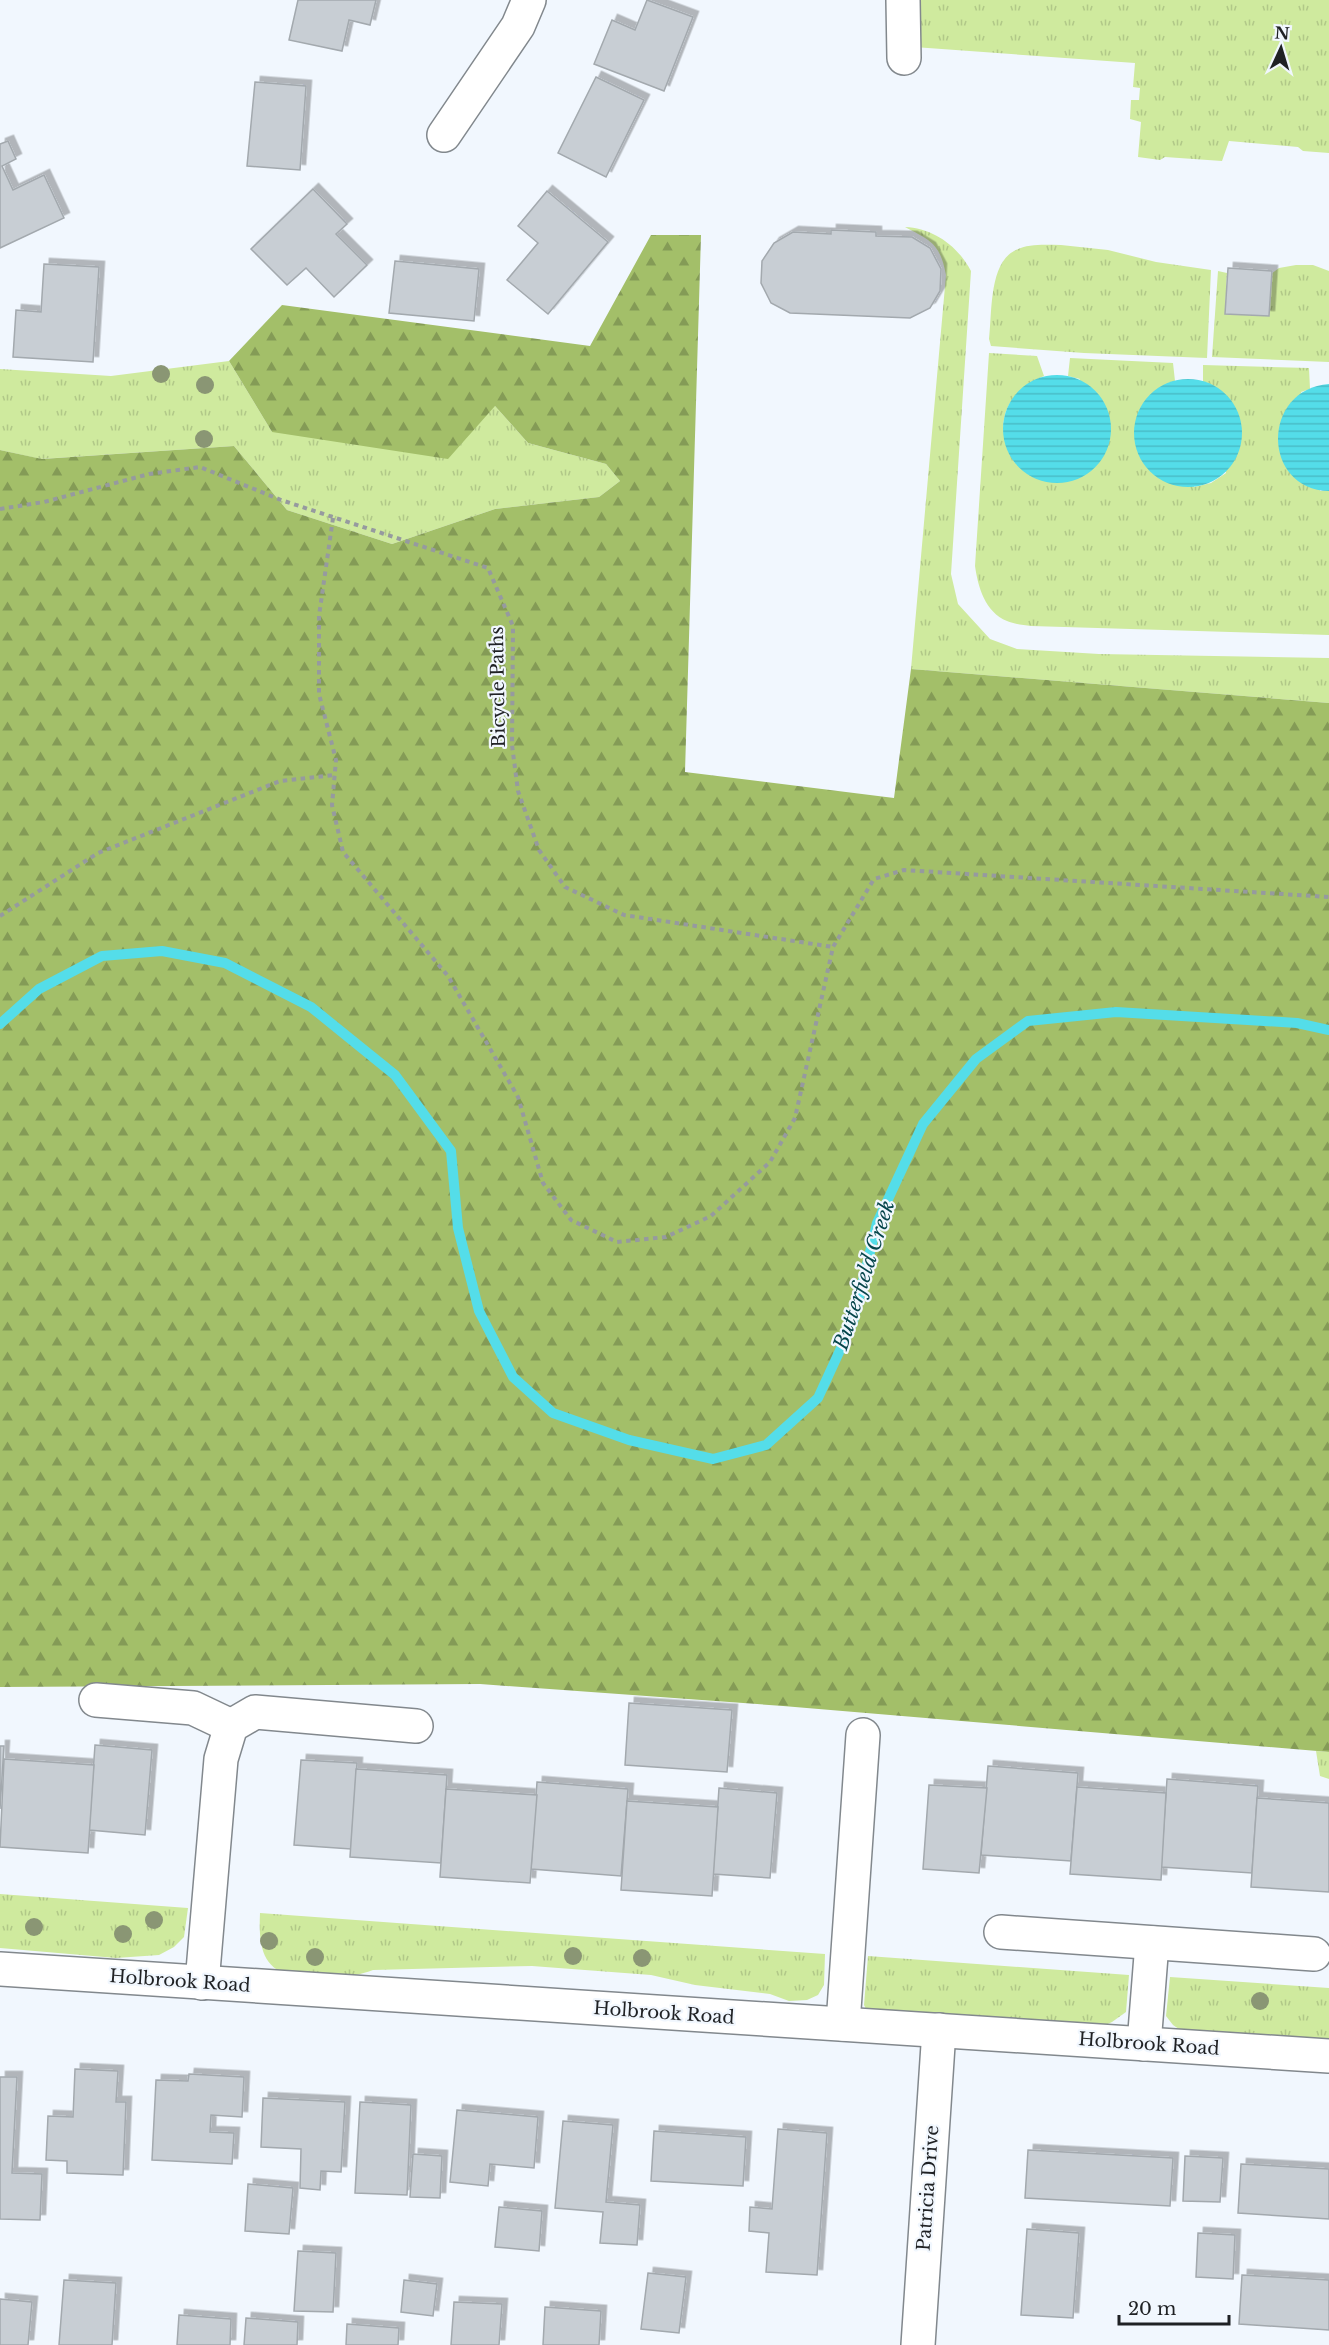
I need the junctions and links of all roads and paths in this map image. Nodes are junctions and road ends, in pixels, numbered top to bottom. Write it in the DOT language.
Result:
graph roads {
  1 [pos="529,0"];
  2 [pos="903,0"];
  3 [pos="904,58"];
  4 [pos="444,135"];
  5 [pos="0,509"];
  6 [pos="333,518"];
  7 [pos="334,775"];
  8 [pos="1329,897"];
  9 [pos="0,916"];
  10 [pos="833,947"];
  11 [pos="96,1700"];
  12 [pos="231,1726"];
  13 [pos="416,1726"];
  14 [pos="863,1736"];
  15 [pos="1001,1932"];
  16 [pos="1152,1943"];
  17 [pos="1314,1954"];
  18 [pos="0,1969"];
  19 [pos="202,1983"];
  20 [pos="843,2024"];
  21 [pos="939,2030"];
  22 [pos="1144,2043"];
  23 [pos="1329,2056"];
  24 [pos="918,2345"];
  1 -- 4 [label="street"];
  2 -- 3 [label="street"];
  5 -- 6 [label="path, Bicycle Paths"];
  6 -- 7 [label="path"];
  6 -- 10 [label="path, Bicycle Paths"];
  7 -- 9 [label="path"];
  7 -- 10 [label="path"];
  8 -- 10 [label="path"];
  11 -- 12 [label="street"];
  12 -- 13 [label="street"];
  12 -- 19 [label="street"];
  14 -- 20 [label="street"];
  15 -- 16 [label="street"];
  16 -- 17 [label="street"];
  16 -- 22 [label="street"];
  18 -- 19 [label="street, Holbrook Road"];
  19 -- 20 [label="street, Holbrook Road"];
  20 -- 21 [label="street, Holbrook Road"];
  21 -- 22 [label="street, Holbrook Road"];
  21 -- 24 [label="street, Patricia Drive"];
  22 -- 23 [label="street, Holbrook Road"];
}
